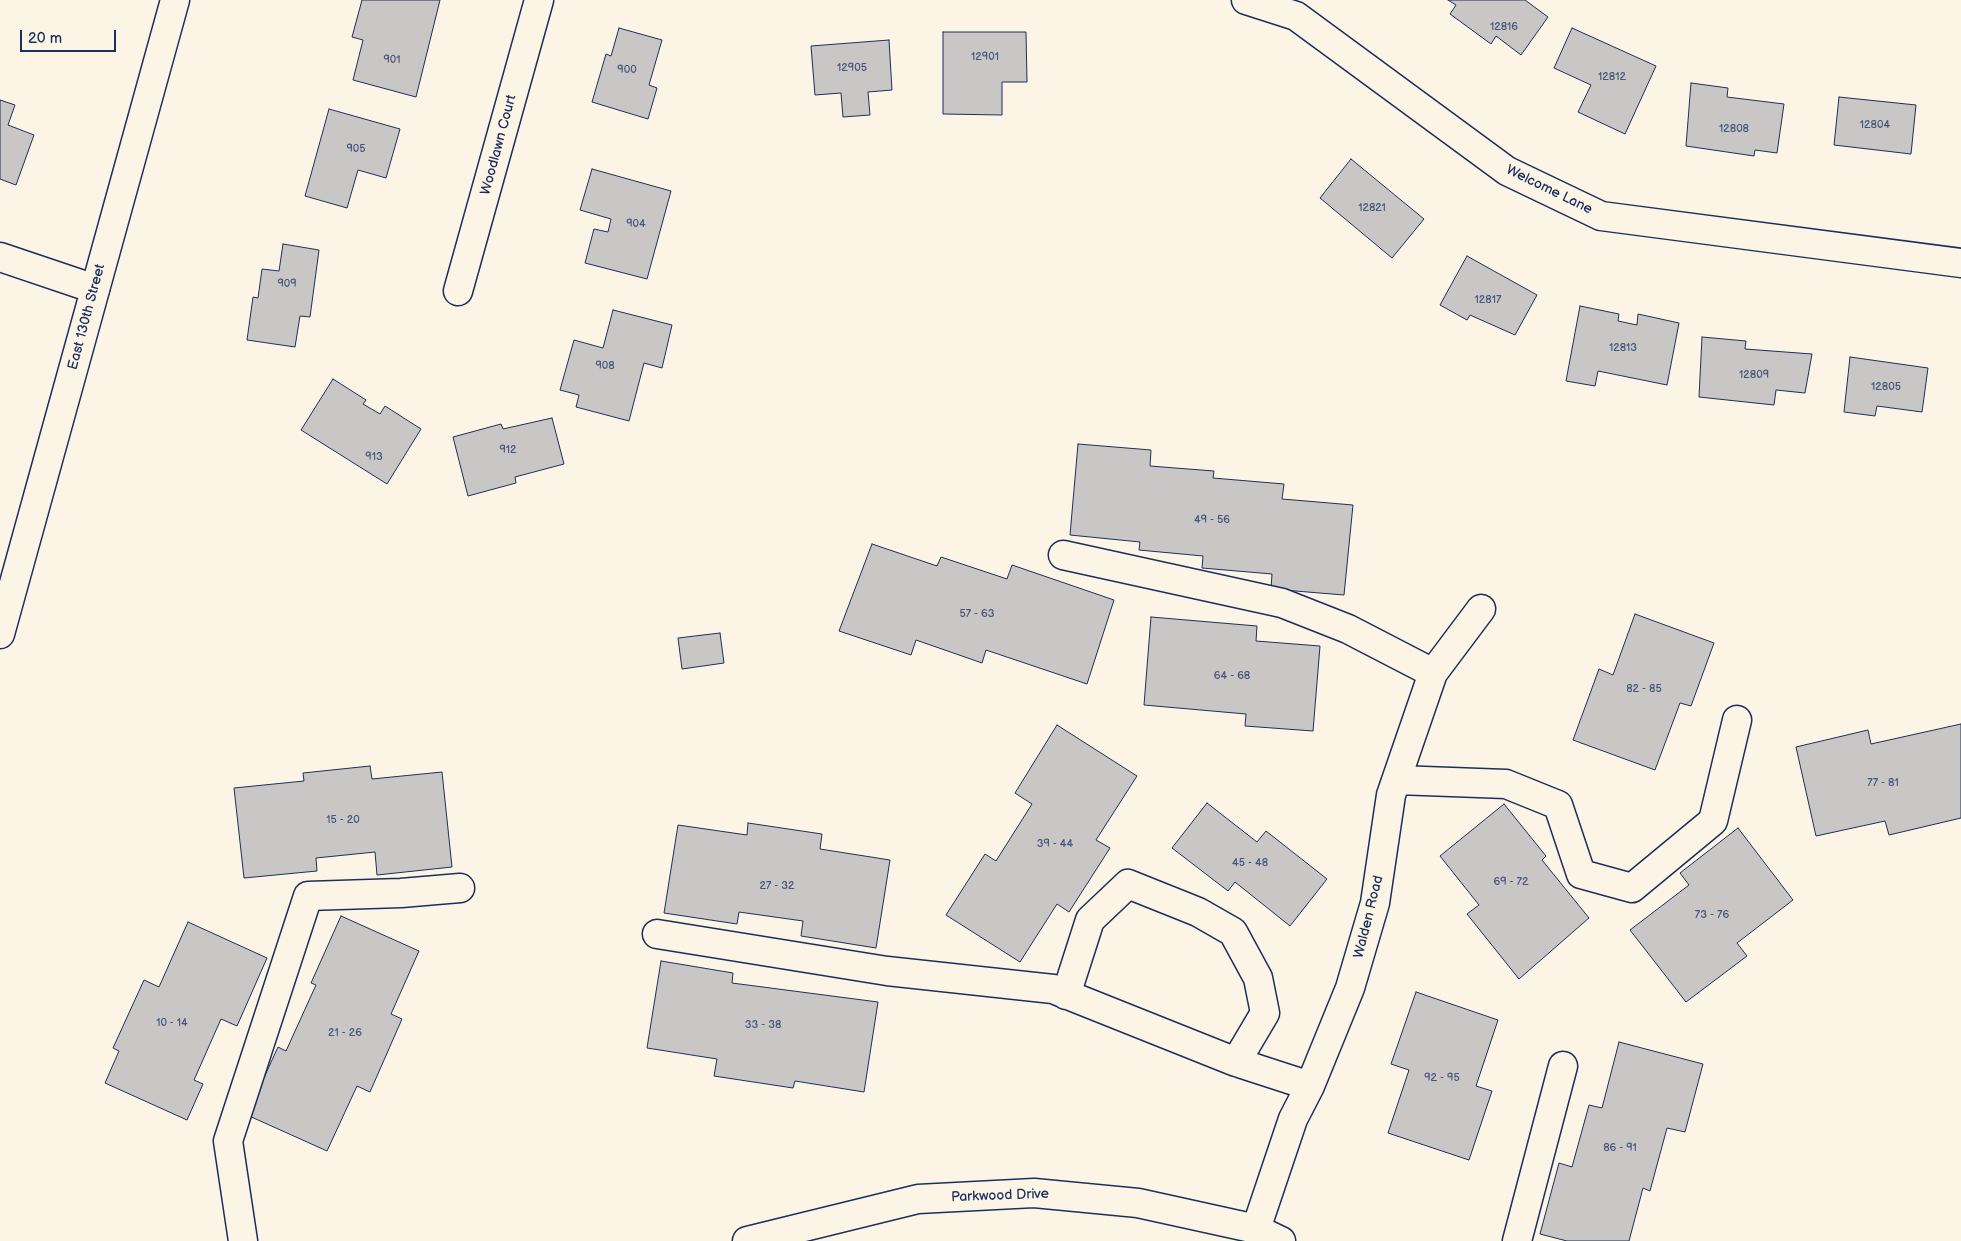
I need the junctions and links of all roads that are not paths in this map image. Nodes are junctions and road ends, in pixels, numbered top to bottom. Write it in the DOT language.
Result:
graph roads {
  1 [pos="174,0"];
  2 [pos="539,0"];
  3 [pos="1246,0"];
  4 [pos="0,257"];
  5 [pos="1961,262"];
  6 [pos="95,289"];
  7 [pos="458,291"];
  8 [pos="1063,555"];
  9 [pos="1480,609"];
  10 [pos="0,634"];
  11 [pos="1433,673"];
  12 [pos="1737,720"];
  13 [pos="1396,780"];
  14 [pos="460,888"];
  15 [pos="657,934"];
  16 [pos="1066,995"];
  17 [pos="1236,1062"];
  18 [pos="1563,1066"];
  19 [pos="1310,1086"];
  20 [pos="1256,1229"];
  21 [pos="243,1241"];
  22 [pos="747,1241"];
  23 [pos="1281,1241"];
  24 [pos="1517,1241"];
  1 -- 6 [label="street, East 130th Street"];
  2 -- 7 [label="street, Woodlawn Court"];
  3 -- 5 [label="street, Welcome Lane"];
  4 -- 6 [label="street"];
  6 -- 10 [label="street, East 130th Street"];
  8 -- 11 [label="street"];
  9 -- 11 [label="street, Walden Road"];
  11 -- 13 [label="street, Walden Road"];
  12 -- 13 [label="street"];
  13 -- 19 [label="street, Walden Road"];
  14 -- 21 [label="street"];
  15 -- 16 [label="street"];
  16 -- 17 [label="street"];
  16 -- 17 [label="street"];
  17 -- 19 [label="street"];
  18 -- 24 [label="street"];
  19 -- 20 [label="street, Walden Road"];
  20 -- 22 [label="street, Parkwood Drive"];
  20 -- 23 [label="street, Parkwood Drive"];
}
